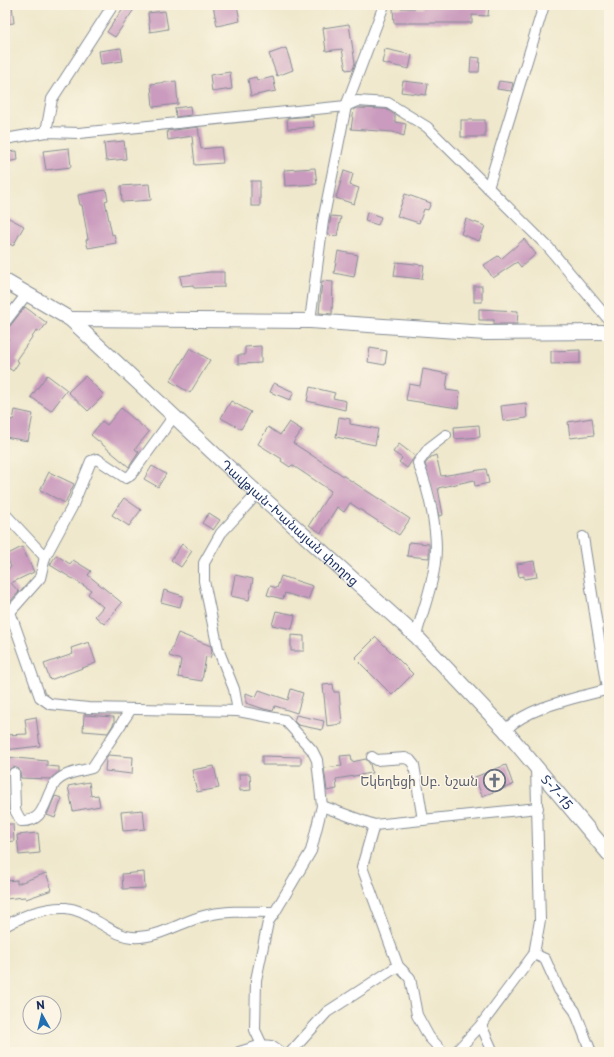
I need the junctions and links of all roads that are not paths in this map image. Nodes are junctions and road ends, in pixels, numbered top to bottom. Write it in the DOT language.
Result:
graph roads {
  1 [pos="112,5"];
  2 [pos="384,5"];
  3 [pos="544,5"];
  4 [pos="346,106"];
  5 [pos="46,132"];
  6 [pos="5,139"];
  7 [pos="488,188"];
  8 [pos="5,282"];
  9 [pos="26,295"];
  10 [pos="70,319"];
  11 [pos="609,320"];
  12 [pos="310,321"];
  13 [pos="5,322"];
  14 [pos="609,332"];
  15 [pos="174,416"];
  16 [pos="446,435"];
  17 [pos="258,493"];
  18 [pos="5,514"];
  19 [pos="583,537"];
  20 [pos="45,557"];
  21 [pos="8,613"];
  22 [pos="416,636"];
  23 [pos="608,689"];
  24 [pos="131,709"];
  25 [pos="238,711"];
  26 [pos="505,730"];
  27 [pos="372,757"];
  28 [pos="536,767"];
  29 [pos="14,773"];
  30 [pos="322,806"];
  31 [pos="538,808"];
  32 [pos="423,820"];
  33 [pos="374,825"];
  34 [pos="609,854"];
  35 [pos="275,912"];
  36 [pos="5,926"];
  37 [pos="534,954"];
  38 [pos="398,966"];
  39 [pos="481,1025"];
  40 [pos="262,1045"];
  41 [pos="239,1052"];
  42 [pos="280,1052"];
  43 [pos="291,1052"];
  44 [pos="443,1052"];
  45 [pos="456,1052"];
  46 [pos="493,1052"];
  47 [pos="591,1052"];
  1 -- 5 [label="street"];
  2 -- 4 [label="street"];
  3 -- 7 [label="street"];
  4 -- 5 [label="street"];
  4 -- 7 [label="street"];
  4 -- 12 [label="street"];
  5 -- 6 [label="street"];
  7 -- 11 [label="street"];
  8 -- 9 [label="street"];
  9 -- 10 [label="street"];
  9 -- 13 [label="street"];
  10 -- 12 [label="street"];
  10 -- 15 [label="street, Դավթյան-Խանայան փողոց / Տ-7-15"];
  12 -- 14 [label="street"];
  15 -- 17 [label="street, Դավթյան-Խանայան փողոց / Տ-7-15"];
  15 -- 20 [label="street"];
  16 -- 22 [label="street"];
  17 -- 22 [label="street, Դավթյան-Խանայան փողոց / Տ-7-15"];
  17 -- 25 [label="street"];
  18 -- 20 [label="street"];
  19 -- 23 [label="street"];
  20 -- 21 [label="street"];
  21 -- 24 [label="street"];
  22 -- 26 [label="street, Դավթյան-Խանայան փողոց / Տ-7-15"];
  23 -- 26 [label="street"];
  24 -- 25 [label="street"];
  24 -- 29 [label="street"];
  25 -- 30 [label="street"];
  26 -- 28 [label="street, Տ-7-15 / Տ-7-15"];
  27 -- 32 [label="street"];
  28 -- 31 [label="street"];
  28 -- 34 [label="street, Տ-7-15 / Տ-7-15"];
  30 -- 33 [label="street"];
  30 -- 35 [label="street"];
  31 -- 32 [label="street"];
  31 -- 37 [label="street"];
  32 -- 33 [label="street"];
  33 -- 38 [label="street"];
  35 -- 36 [label="street"];
  35 -- 40 [label="street"];
  37 -- 39 [label="street"];
  37 -- 47 [label="street"];
  38 -- 43 [label="street"];
  38 -- 44 [label="street"];
  39 -- 45 [label="street"];
  39 -- 46 [label="street"];
  40 -- 41 [label="street"];
  40 -- 42 [label="street"];
}
